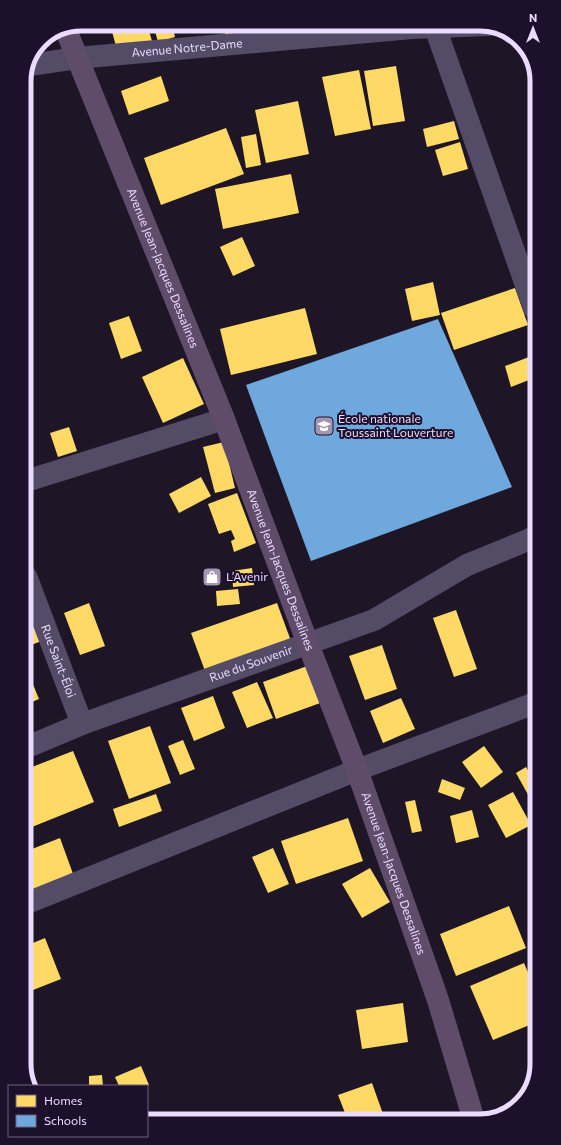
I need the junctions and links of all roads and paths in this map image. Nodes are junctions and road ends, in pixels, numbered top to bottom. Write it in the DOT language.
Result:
graph roads {
  1 [pos="360,31"];
  2 [pos="436,31"];
  3 [pos="67,33"];
  4 [pos="77,58"];
  5 [pos="34,64"];
  6 [pos="530,297"];
  7 [pos="224,419"];
  8 [pos="31,479"];
  9 [pos="530,539"];
  10 [pos="31,589"];
  11 [pos="308,644"];
  12 [pos="530,705"];
  13 [pos="82,724"];
  14 [pos="31,745"];
  15 [pos="357,770"];
  16 [pos="31,902"];
  17 [pos="472,1114"];
  1 -- 4 [label="street, Avenue Notre-Dame"];
  2 -- 6 [label="street"];
  3 -- 4 [label="main road, Avenue Jean-Jacques Dessalines"];
  4 -- 5 [label="street, Avenue Notre-Dame"];
  4 -- 7 [label="main road, Avenue Jean-Jacques Dessalines"];
  7 -- 8 [label="street"];
  7 -- 11 [label="main road, Avenue Jean-Jacques Dessalines"];
  9 -- 11 [label="street, Rue du Souvenir"];
  10 -- 13 [label="street, Rue Saint-Éloi"];
  11 -- 13 [label="street, Rue du Souvenir"];
  11 -- 15 [label="main road, Avenue Jean-Jacques Dessalines"];
  12 -- 15 [label="street"];
  13 -- 14 [label="street, Rue du Souvenir"];
  15 -- 16 [label="street"];
  15 -- 17 [label="main road, Avenue Jean-Jacques Dessalines"];
}
